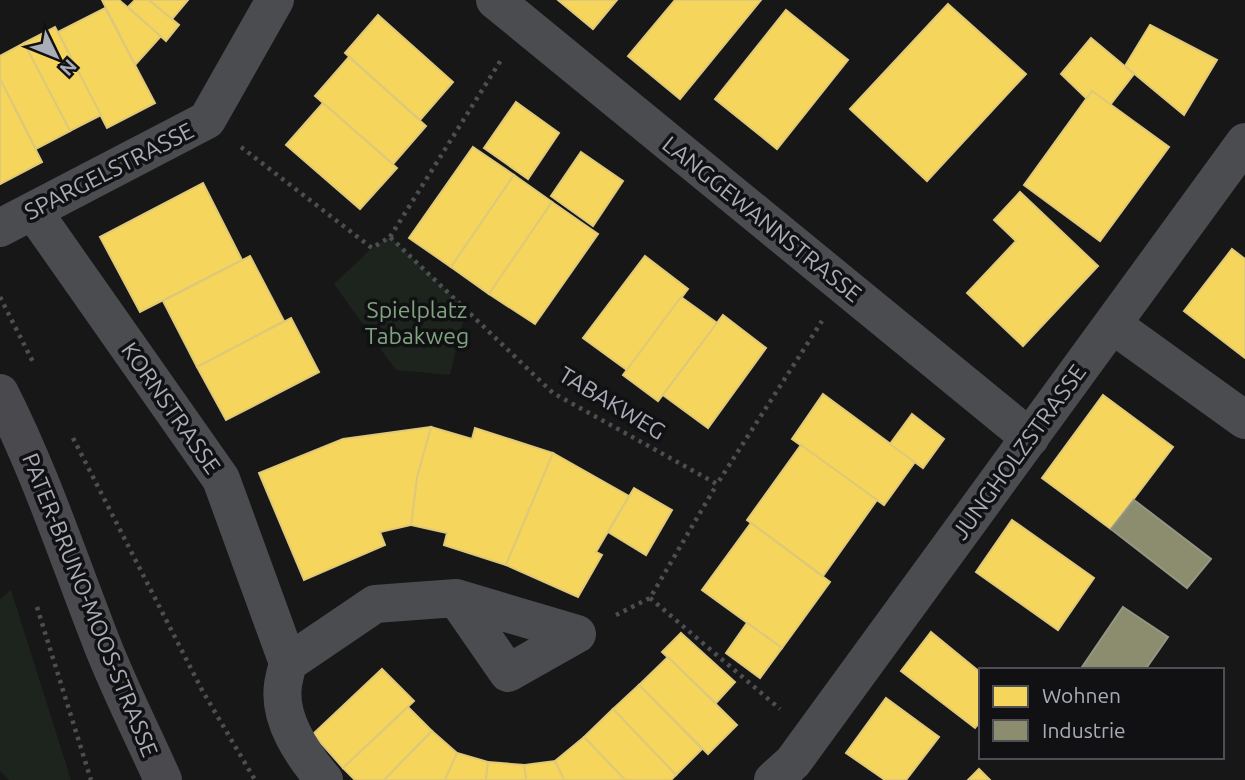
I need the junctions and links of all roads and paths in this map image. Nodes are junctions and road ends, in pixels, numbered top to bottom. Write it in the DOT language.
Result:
graph roads {
  1 [pos="275,0"];
  2 [pos="495,0"];
  3 [pos="525,24"];
  4 [pos="207,120"];
  5 [pos="1245,142"];
  6 [pos="16,220"];
  7 [pos="390,237"];
  8 [pos="845,286"];
  9 [pos="0,298"];
  10 [pos="1113,325"];
  11 [pos="37,368"];
  12 [pos="0,393"];
  13 [pos="1245,420"];
  14 [pos="69,430"];
  15 [pos="1030,438"];
  16 [pos="717,484"];
  17 [pos="34,595"];
  18 [pos="456,598"];
  19 [pos="650,598"];
  20 [pos="577,634"];
  21 [pos="288,663"];
  22 [pos="797,764"];
  23 [pos="91,780"];
  24 [pos="163,780"];
  25 [pos="255,780"];
  26 [pos="324,780"];
  1 -- 4 [label="street, SPARGELSTRASSE"];
  2 -- 3 [label="street, LANGGEWANNSTRASSE"];
  3 -- 7 [label="path"];
  3 -- 8 [label="street, LANGGEWANNSTRASSE"];
  4 -- 6 [label="street, SPARGELSTRASSE"];
  4 -- 7 [label="path"];
  5 -- 10 [label="street, JUNGHOLZSTRASSE"];
  6 -- 21 [label="street, KORNSTRASSE"];
  7 -- 16 [label="path, TABAKWEG"];
  8 -- 15 [label="street, LANGGEWANNSTRASSE"];
  8 -- 16 [label="path"];
  9 -- 11 [label="path"];
  10 -- 13 [label="street"];
  10 -- 15 [label="street, JUNGHOLZSTRASSE"];
  12 -- 24 [label="main road, PATER-BRUNO-MOOS-STRASSE"];
  14 -- 25 [label="path"];
  15 -- 22 [label="street, JUNGHOLZSTRASSE"];
  16 -- 19 [label="path"];
  17 -- 23 [label="path"];
  18 -- 20 [label="street"];
  18 -- 20 [label="street"];
  18 -- 21 [label="street"];
  19 -- 20 [label="path"];
  19 -- 22 [label="path"];
  21 -- 26 [label="street"];
}
